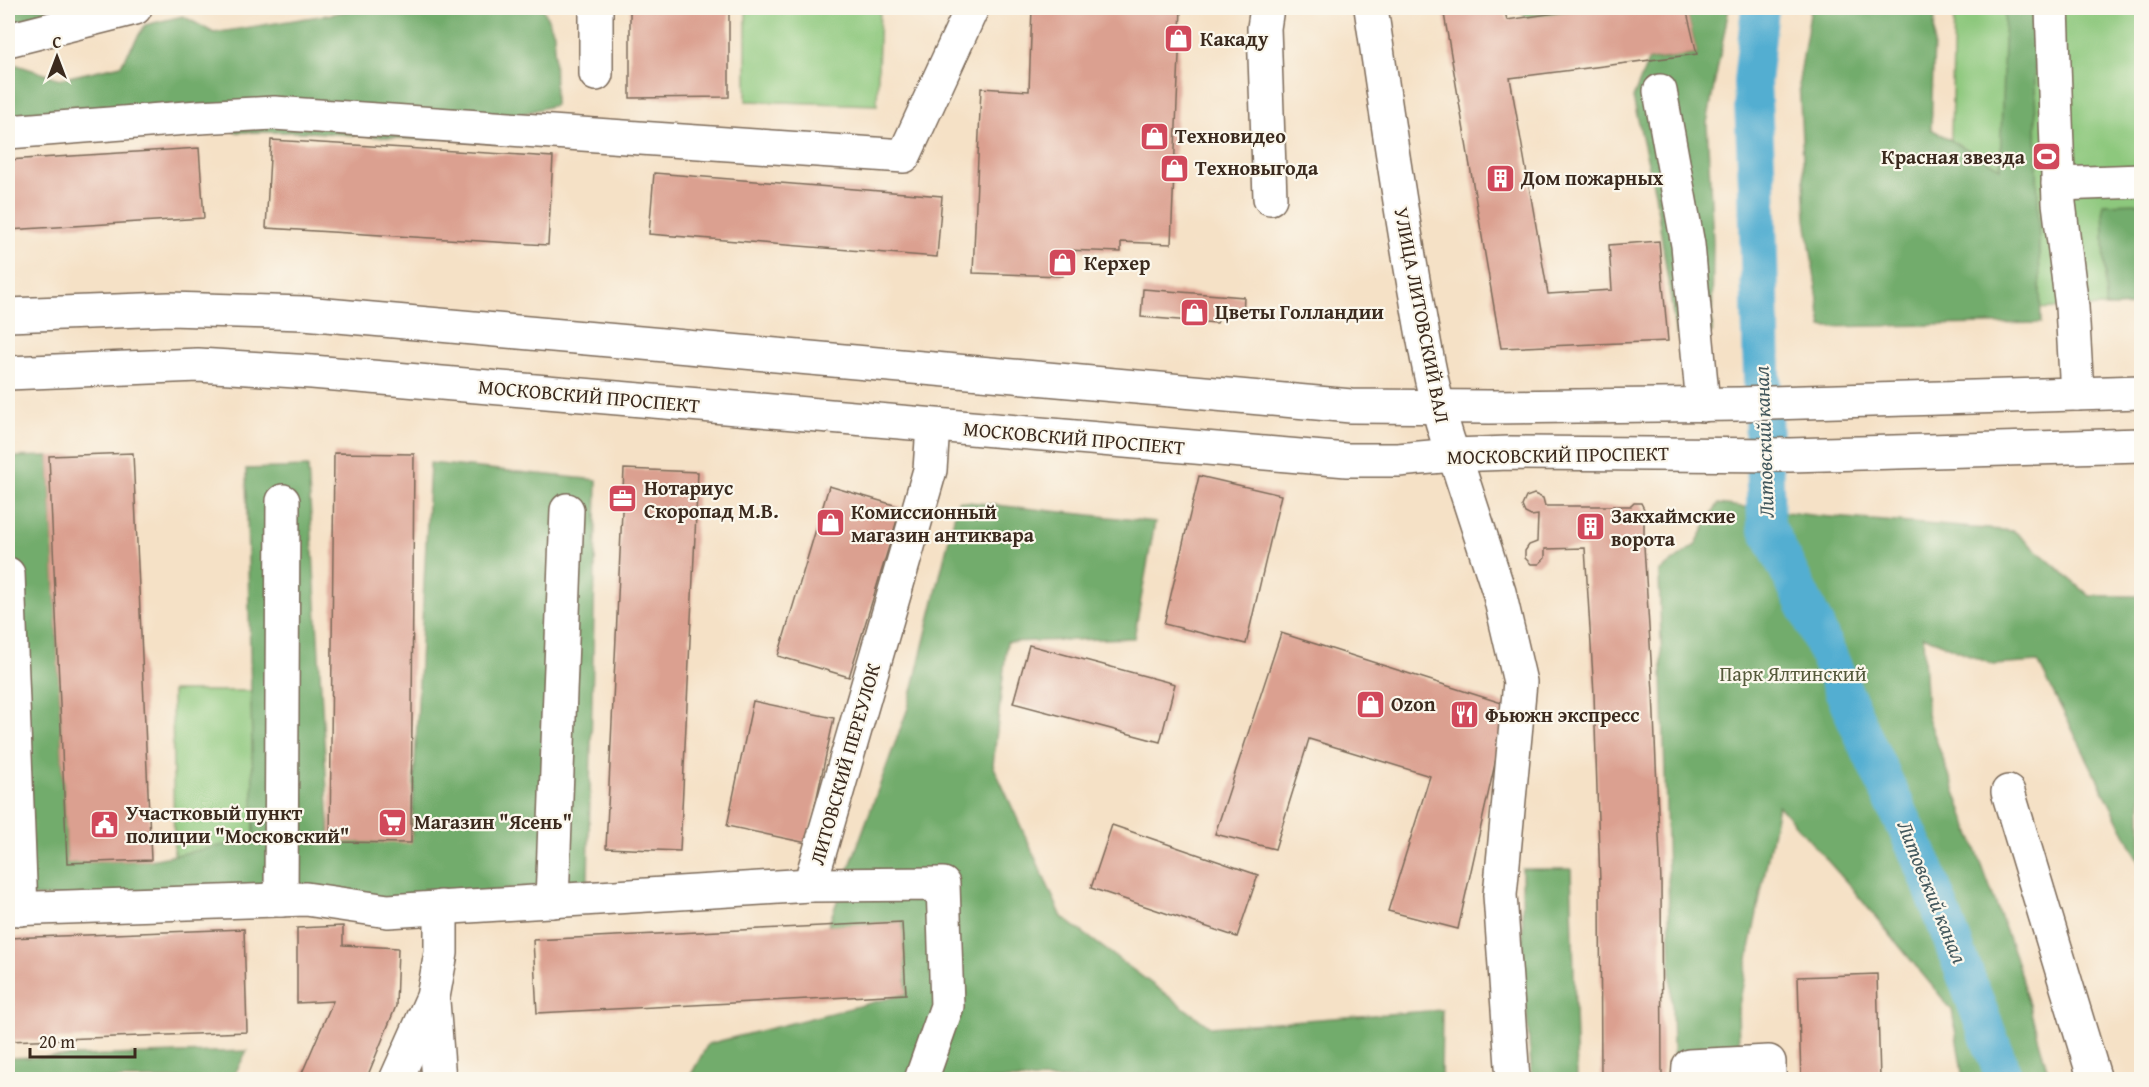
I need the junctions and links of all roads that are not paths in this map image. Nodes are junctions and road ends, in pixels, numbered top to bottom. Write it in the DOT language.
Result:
graph roads {
  1 [pos="596,8"];
  2 [pos="972,8"];
  3 [pos="1267,8"];
  4 [pos="1371,8"];
  5 [pos="2052,8"];
  6 [pos="135,9"];
  7 [pos="8,40"];
  8 [pos="596,74"];
  9 [pos="1660,91"];
  10 [pos="8,132"];
  11 [pos="2142,181"];
  12 [pos="2058,184"];
  13 [pos="1270,198"];
  14 [pos="8,315"];
  15 [pos="8,373"];
  16 [pos="2142,392"];
  17 [pos="2077,394"];
  18 [pos="1702,405"];
  19 [pos="1437,406"];
  20 [pos="933,426"];
  21 [pos="2142,445"];
  22 [pos="1453,454"];
  23 [pos="283,501"];
  24 [pos="567,510"];
  25 [pos="8,574"];
  26 [pos="2008,792"];
  27 [pos="810,885"];
  28 [pos="281,900"];
  29 [pos="552,901"];
  30 [pos="441,907"];
  31 [pos="14,909"];
  32 [pos="433,997"];
  33 [pos="396,1080"];
  34 [pos="439,1080"];
  35 [pos="921,1080"];
  36 [pos="1513,1080"];
  37 [pos="1689,1080"];
  38 [pos="1769,1080"];
  39 [pos="2095,1080"];
  1 -- 8 [label="main road"];
  2 -- 10 [label="main road"];
  3 -- 13 [label="main road"];
  4 -- 19 [label="main road, УЛИЦА ЛИТОВСКИЙ ВАЛ"];
  5 -- 12 [label="main road"];
  6 -- 7 [label="main road"];
  9 -- 18 [label="main road"];
  11 -- 12 [label="main road"];
  12 -- 17 [label="main road"];
  14 -- 19 [label="main road"];
  15 -- 20 [label="main road, МОСКОВСКИЙ ПРОСПЕКТ"];
  16 -- 17 [label="main road"];
  17 -- 18 [label="main road"];
  18 -- 19 [label="main road"];
  19 -- 22 [label="main road, УЛИЦА ЛИТОВСКИЙ ВАЛ"];
  20 -- 22 [label="main road, МОСКОВСКИЙ ПРОСПЕКТ"];
  20 -- 27 [label="main road, ЛИТОВСКИЙ ПЕРЕУЛОК"];
  21 -- 22 [label="main road, МОСКОВСКИЙ ПРОСПЕКТ"];
  22 -- 36 [label="main road, УЛИЦА ЛИТОВСКИЙ ВАЛ"];
  23 -- 28 [label="main road"];
  24 -- 29 [label="main road"];
  25 -- 31 [label="main road"];
  26 -- 39 [label="main road"];
  27 -- 29 [label="main road, ЛИТОВСКИЙ ПЕРЕУЛОК"];
  27 -- 35 [label="main road"];
  28 -- 30 [label="main road, ЛИТОВСКИЙ ПЕРЕУЛОК"];
  28 -- 31 [label="main road, ЛИТОВСКИЙ ПЕРЕУЛОК"];
  29 -- 30 [label="main road, ЛИТОВСКИЙ ПЕРЕУЛОК"];
  30 -- 32 [label="main road"];
  32 -- 33 [label="main road"];
  32 -- 34 [label="main road"];
  37 -- 38 [label="main road"];
}
